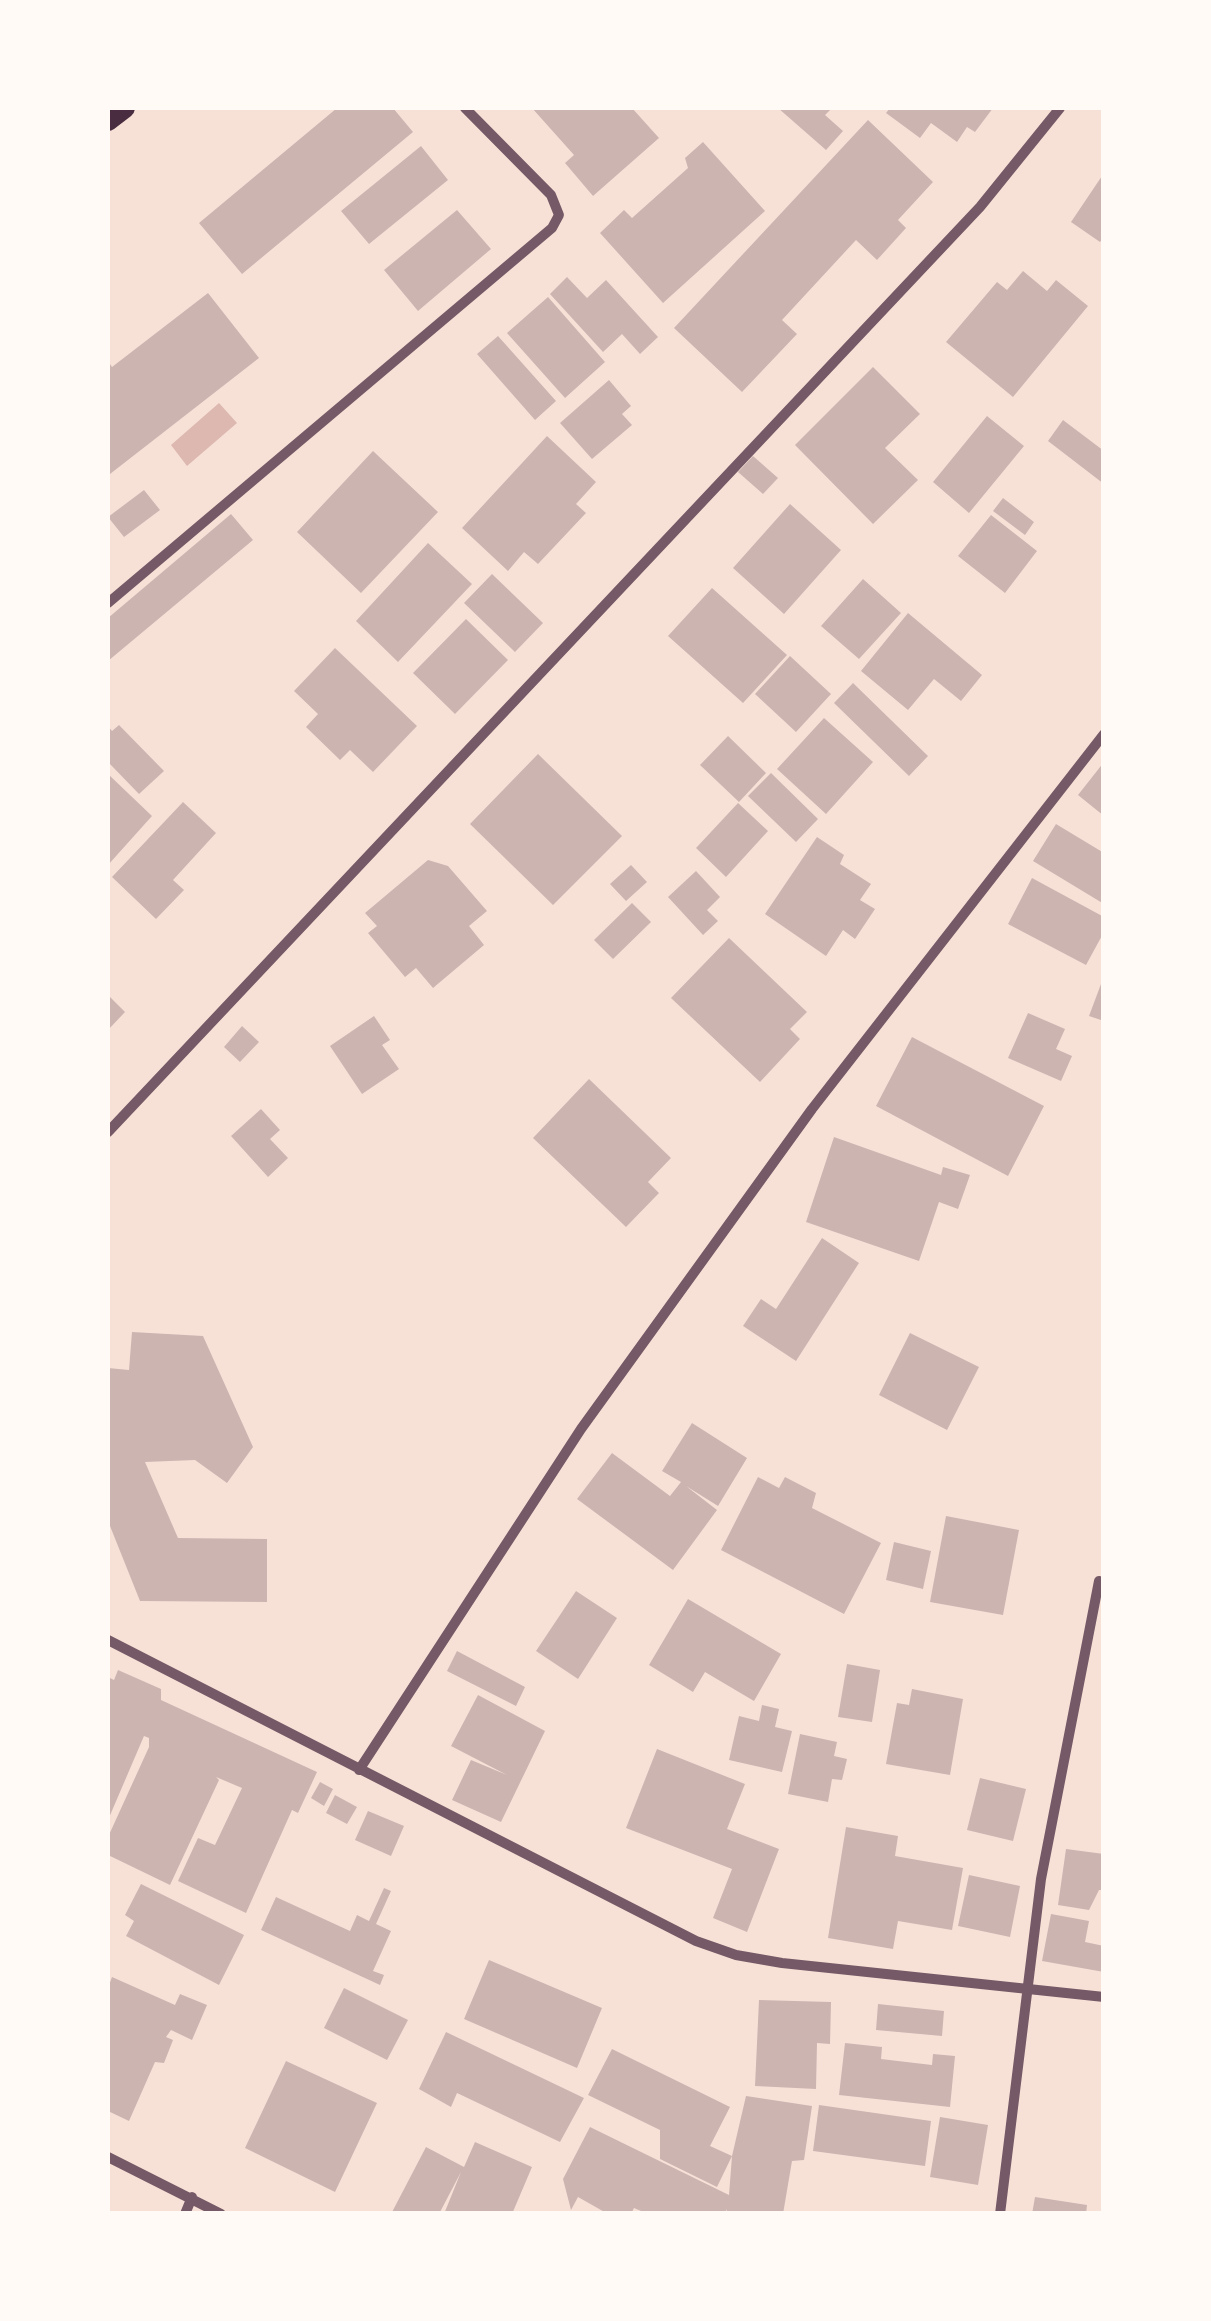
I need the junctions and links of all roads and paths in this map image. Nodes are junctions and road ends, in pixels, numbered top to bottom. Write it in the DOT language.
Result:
graph roads {
  1 [pos="126,108"];
  2 [pos="465,108"];
  3 [pos="1060,108"];
  4 [pos="108,121"];
  5 [pos="108,603"];
  6 [pos="1104,734"];
  7 [pos="108,1132"];
  8 [pos="1098,1581"];
  9 [pos="108,1640"];
  10 [pos="359,1770"];
  11 [pos="1026,1988"];
  12 [pos="1104,1997"];
  13 [pos="108,2157"];
  14 [pos="192,2197"];
  15 [pos="184,2214"];
  16 [pos="221,2214"];
  17 [pos="1000,2214"];
  1 -- 4 [label="main road"];
  2 -- 5 [label="street"];
  3 -- 7 [label="street"];
  6 -- 10 [label="street"];
  8 -- 11 [label="street"];
  9 -- 10 [label="street"];
  10 -- 11 [label="street"];
  11 -- 12 [label="street"];
  11 -- 17 [label="street"];
  13 -- 14 [label="street"];
  14 -- 15 [label="street"];
  14 -- 16 [label="street"];
}
